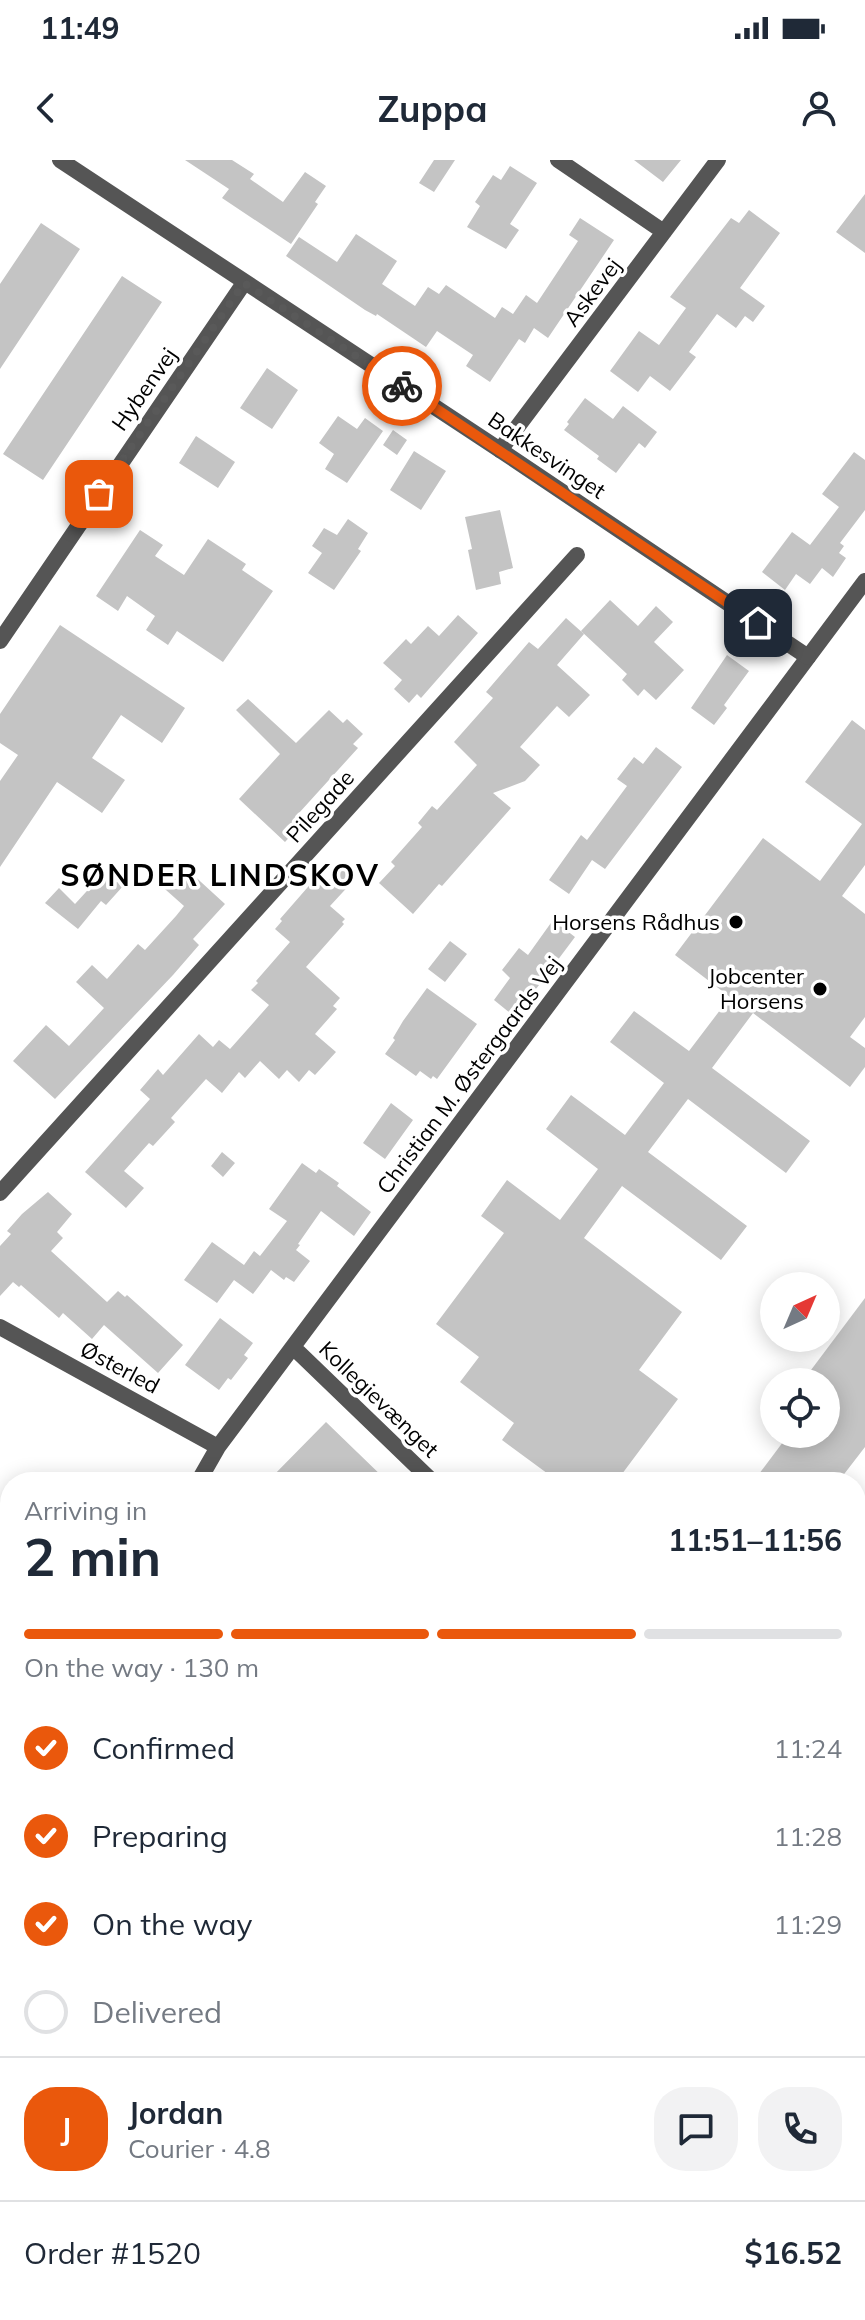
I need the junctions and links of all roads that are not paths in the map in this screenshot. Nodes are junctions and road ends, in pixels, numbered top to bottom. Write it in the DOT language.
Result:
graph roads {
  1 [pos="60,160"];
  2 [pos="558,160"];
  3 [pos="718,160"];
  4 [pos="664,232"];
  5 [pos="244,283"];
  6 [pos="500,450"];
  7 [pos="577,555"];
  8 [pos="865,581"];
  9 [pos="0,641"];
  10 [pos="808,657"];
  11 [pos="0,1193"];
  12 [pos="0,1327"];
  13 [pos="294,1348"];
  14 [pos="218,1447"];
  15 [pos="204,1472"];
  16 [pos="423,1472"];
  1 -- 5 [label="street, Bakkesvinget"];
  2 -- 4 [label="street"];
  3 -- 4 [label="street, Askevej"];
  4 -- 6 [label="street, Askevej"];
  5 -- 6 [label="street, Bakkesvinget"];
  5 -- 9 [label="street, Hybenvej"];
  6 -- 10 [label="street, Bakkesvinget"];
  7 -- 11 [label="street, Pilegade"];
  8 -- 10 [label="street, Christian M. Østergaards Vej"];
  10 -- 13 [label="street, Christian M. Østergaards Vej"];
  12 -- 14 [label="street, Østerled"];
  13 -- 14 [label="street, Christian M. Østergaards Vej"];
  13 -- 16 [label="street, Kollegievænget"];
  14 -- 15 [label="street, Christian M. Østergaards Vej"];
}
